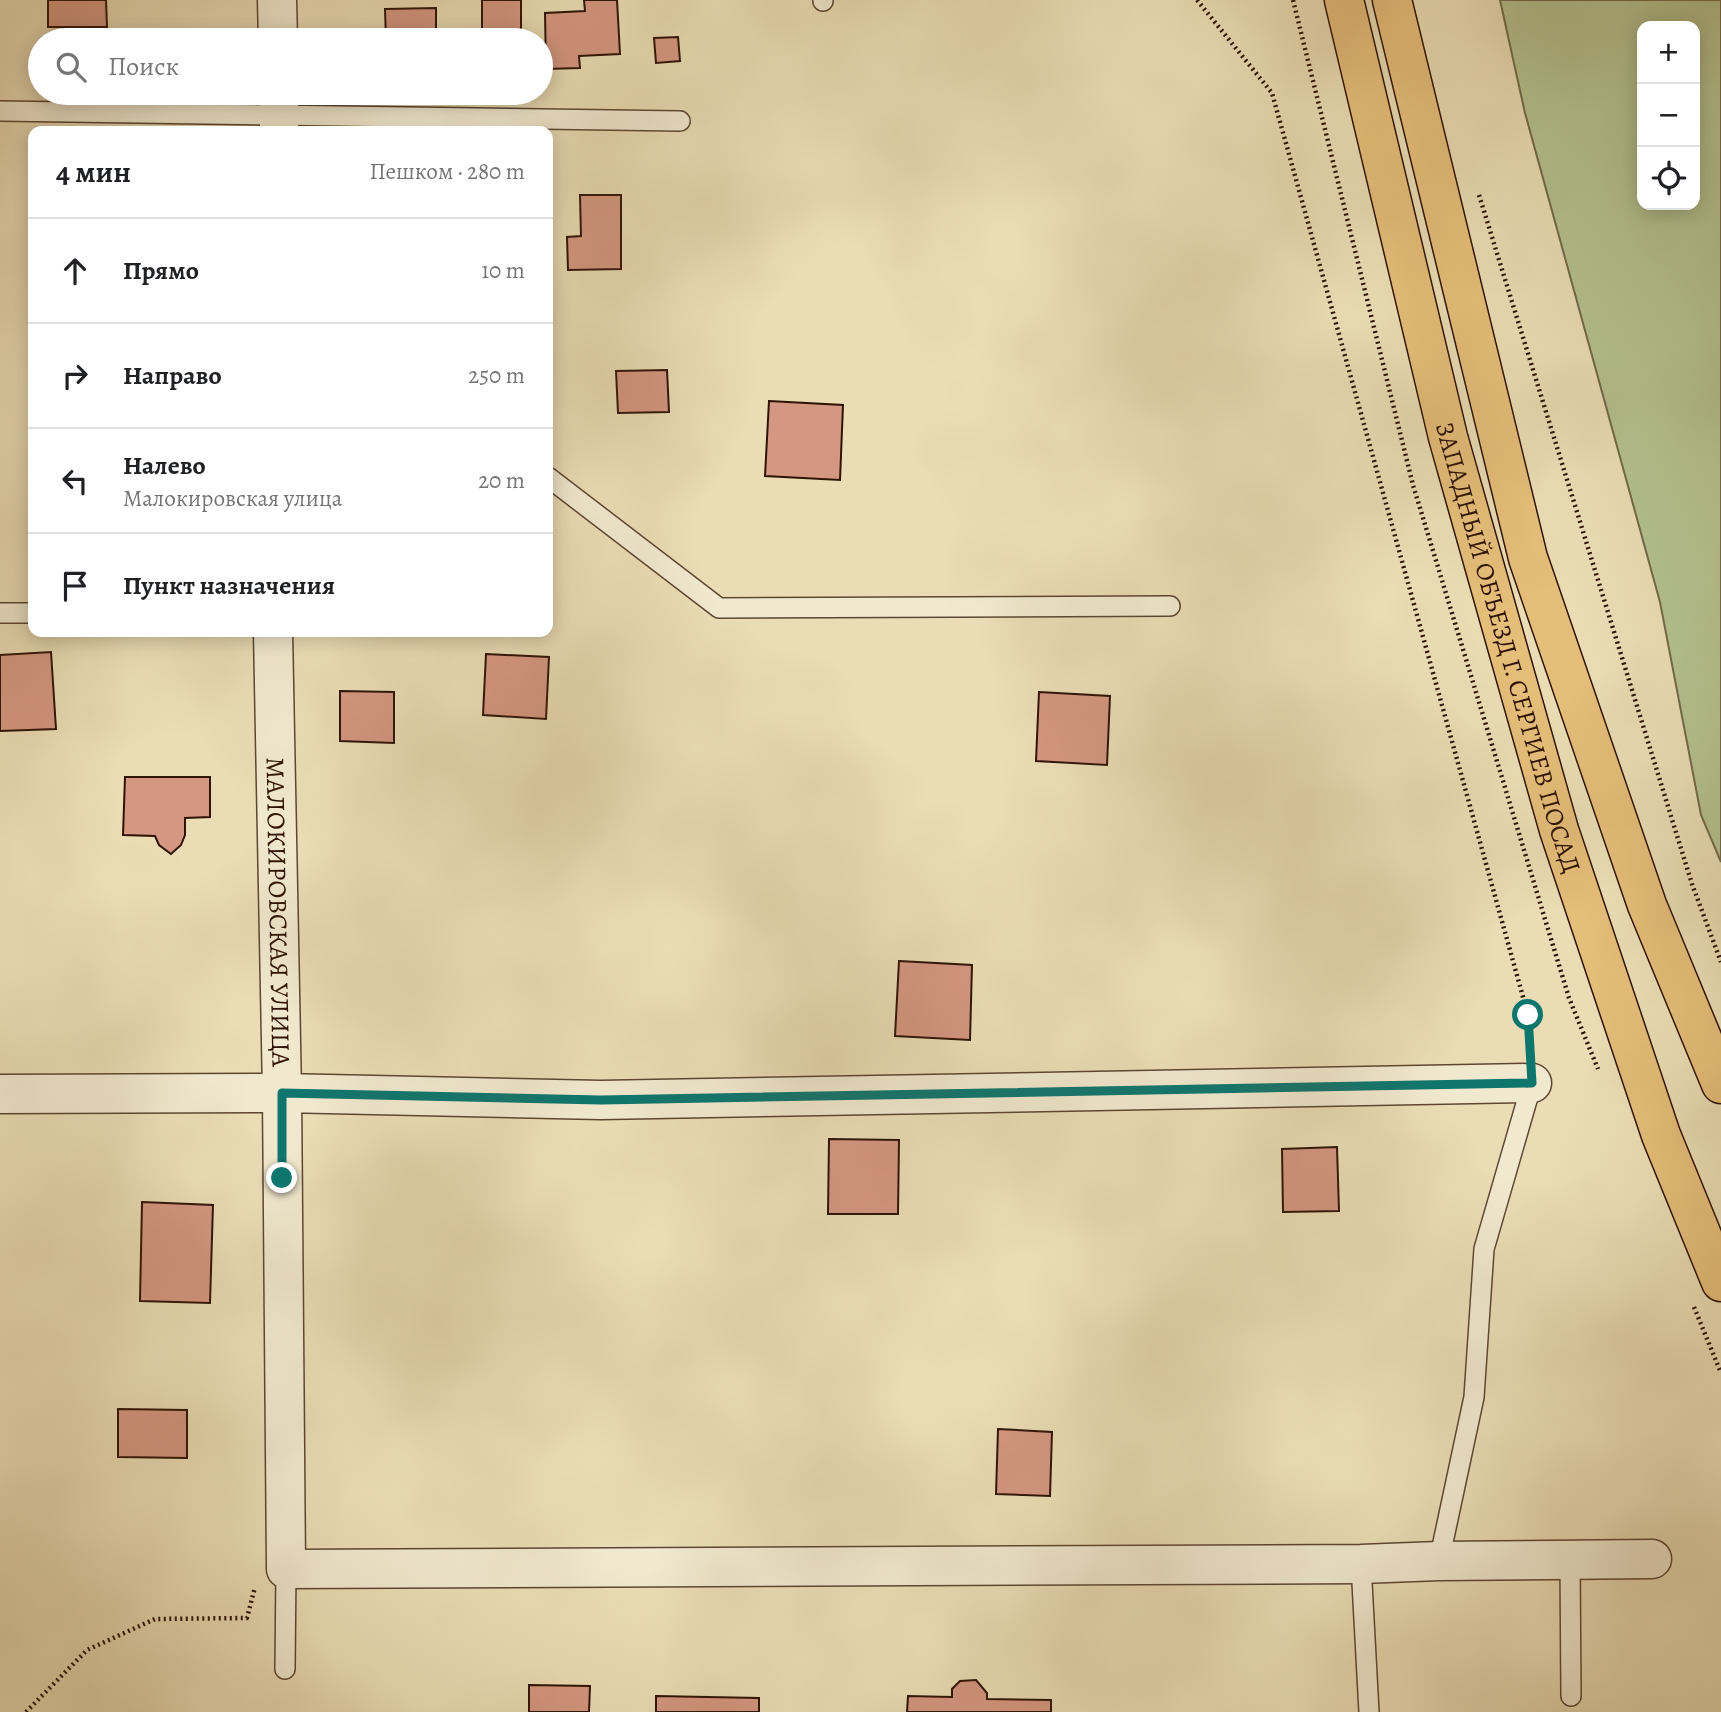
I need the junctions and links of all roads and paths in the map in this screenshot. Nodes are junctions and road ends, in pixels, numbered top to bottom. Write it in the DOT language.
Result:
graph roads {
  1 [pos="277,0"];
  2 [pos="1196,0"];
  3 [pos="1344,0"];
  4 [pos="1392,0"];
  5 [pos="278,28"];
  6 [pos="0,111"];
  7 [pos="279,113"];
  8 [pos="680,121"];
  9 [pos="1476,185"];
  10 [pos="553,481"];
  11 [pos="1170,606"];
  12 [pos="0,613"];
  13 [pos="28,613"];
  14 [pos="273,637"];
  15 [pos="1721,962"];
  16 [pos="1532,1083"];
  17 [pos="1721,1084"];
  18 [pos="282,1093"];
  19 [pos="0,1094"];
  20 [pos="1721,1282"];
  21 [pos="1653,1559"];
  22 [pos="1570,1560"];
  23 [pos="1439,1561"];
  24 [pos="1362,1564"];
  25 [pos="286,1569"];
  26 [pos="285,1669"];
  27 [pos="1571,1696"];
  28 [pos="26,1712"];
  29 [pos="1369,1712"];
  1 -- 5 [label="street"];
  2 -- 16 [label="path"];
  3 -- 20 [label="main road, ЗАПАДНЫЙ ОБЪЕЗД Г. СЕРГИЕВ ПОСАД"];
  4 -- 17 [label="main road, ЗАПАДНЫЙ ОБЪЕЗД Г. СЕРГИЕВ ПОСАД"];
  6 -- 7 [label="lane"];
  7 -- 8 [label="lane"];
  9 -- 15 [label="path"];
  10 -- 11 [label="lane"];
  12 -- 13 [label="lane"];
  14 -- 18 [label="street, МАЛОКИРОВСКАЯ УЛИЦА"];
  16 -- 18 [label="street"];
  16 -- 23 [label="lane"];
  18 -- 19 [label="street"];
  18 -- 25 [label="street, МАЛОКИРОВСКАЯ УЛИЦА"];
  21 -- 22 [label="street"];
  22 -- 23 [label="street"];
  22 -- 27 [label="lane"];
  23 -- 24 [label="street"];
  24 -- 25 [label="street"];
  24 -- 29 [label="lane"];
  25 -- 26 [label="lane"];
  25 -- 28 [label="path"];
}
